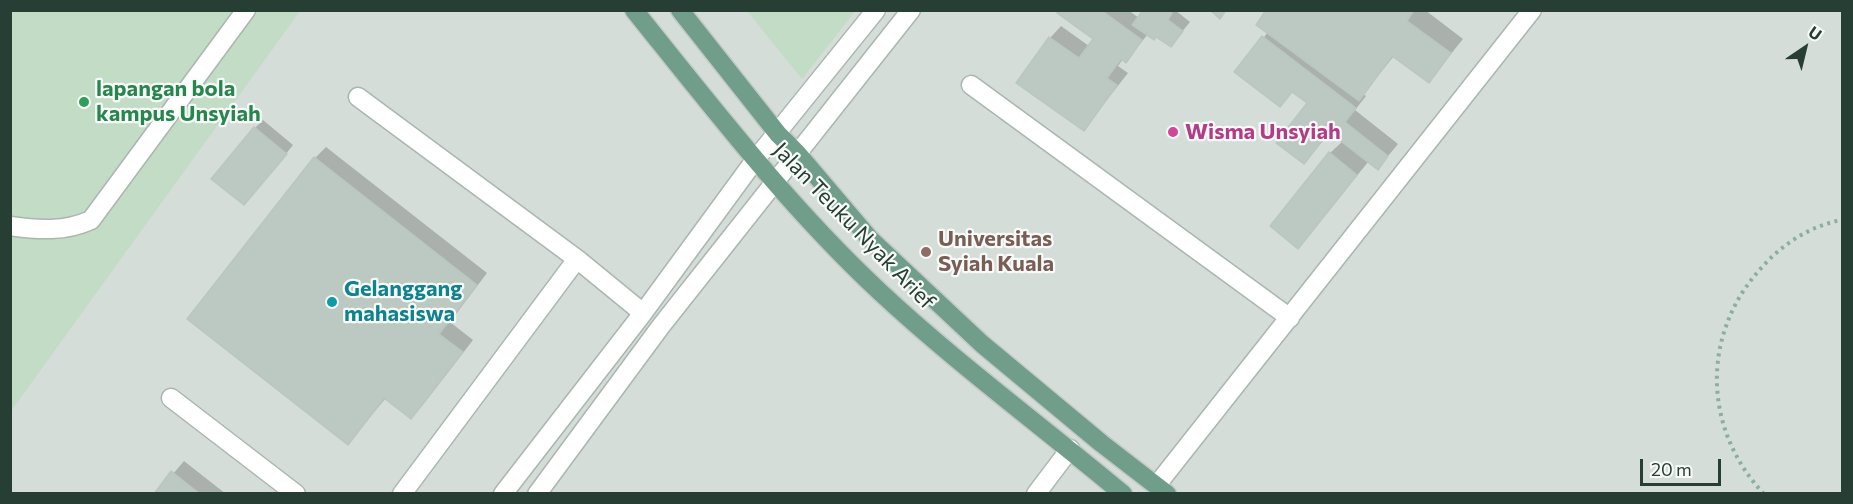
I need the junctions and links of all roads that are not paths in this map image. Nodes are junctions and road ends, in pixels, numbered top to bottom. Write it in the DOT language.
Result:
graph roads {
  1 [pos="246,10"];
  2 [pos="634,10"];
  3 [pos="680,10"];
  4 [pos="876,10"];
  5 [pos="912,10"];
  6 [pos="1533,10"];
  7 [pos="971,85"];
  8 [pos="358,97"];
  9 [pos="778,134"];
  10 [pos="797,153"];
  11 [pos="755,160"];
  12 [pos="773,182"];
  13 [pos="10,225"];
  14 [pos="576,259"];
  15 [pos="643,313"];
  16 [pos="1290,318"];
  17 [pos="171,398"];
  18 [pos="1070,449"];
  19 [pos="1161,490"];
  20 [pos="296,494"];
  21 [pos="402,494"];
  22 [pos="502,494"];
  23 [pos="537,494"];
  24 [pos="1036,494"];
  25 [pos="1123,494"];
  1 -- 13 [label="street"];
  2 -- 11 [label="main road, Jalan Teuku Nyak Arief"];
  3 -- 9 [label="main road, Jalan Teuku Nyak Arief"];
  4 -- 9 [label="street"];
  5 -- 10 [label="street"];
  6 -- 16 [label="street"];
  7 -- 16 [label="street"];
  8 -- 14 [label="street"];
  9 -- 10 [label="main road, Jalan Teuku Nyak Arief"];
  9 -- 11 [label="street"];
  10 -- 12 [label="street"];
  10 -- 19 [label="main road, Jalan Teuku Nyak Arief"];
  11 -- 12 [label="main road, Jalan Teuku Nyak Arief"];
  11 -- 15 [label="street"];
  12 -- 18 [label="main road, Jalan Teuku Nyak Arief"];
  12 -- 23 [label="street"];
  14 -- 15 [label="street"];
  14 -- 21 [label="street"];
  15 -- 22 [label="street"];
  16 -- 19 [label="street"];
  17 -- 20 [label="street"];
  18 -- 24 [label="street"];
  18 -- 25 [label="main road, Jalan Teuku Nyak Arief"];
}
